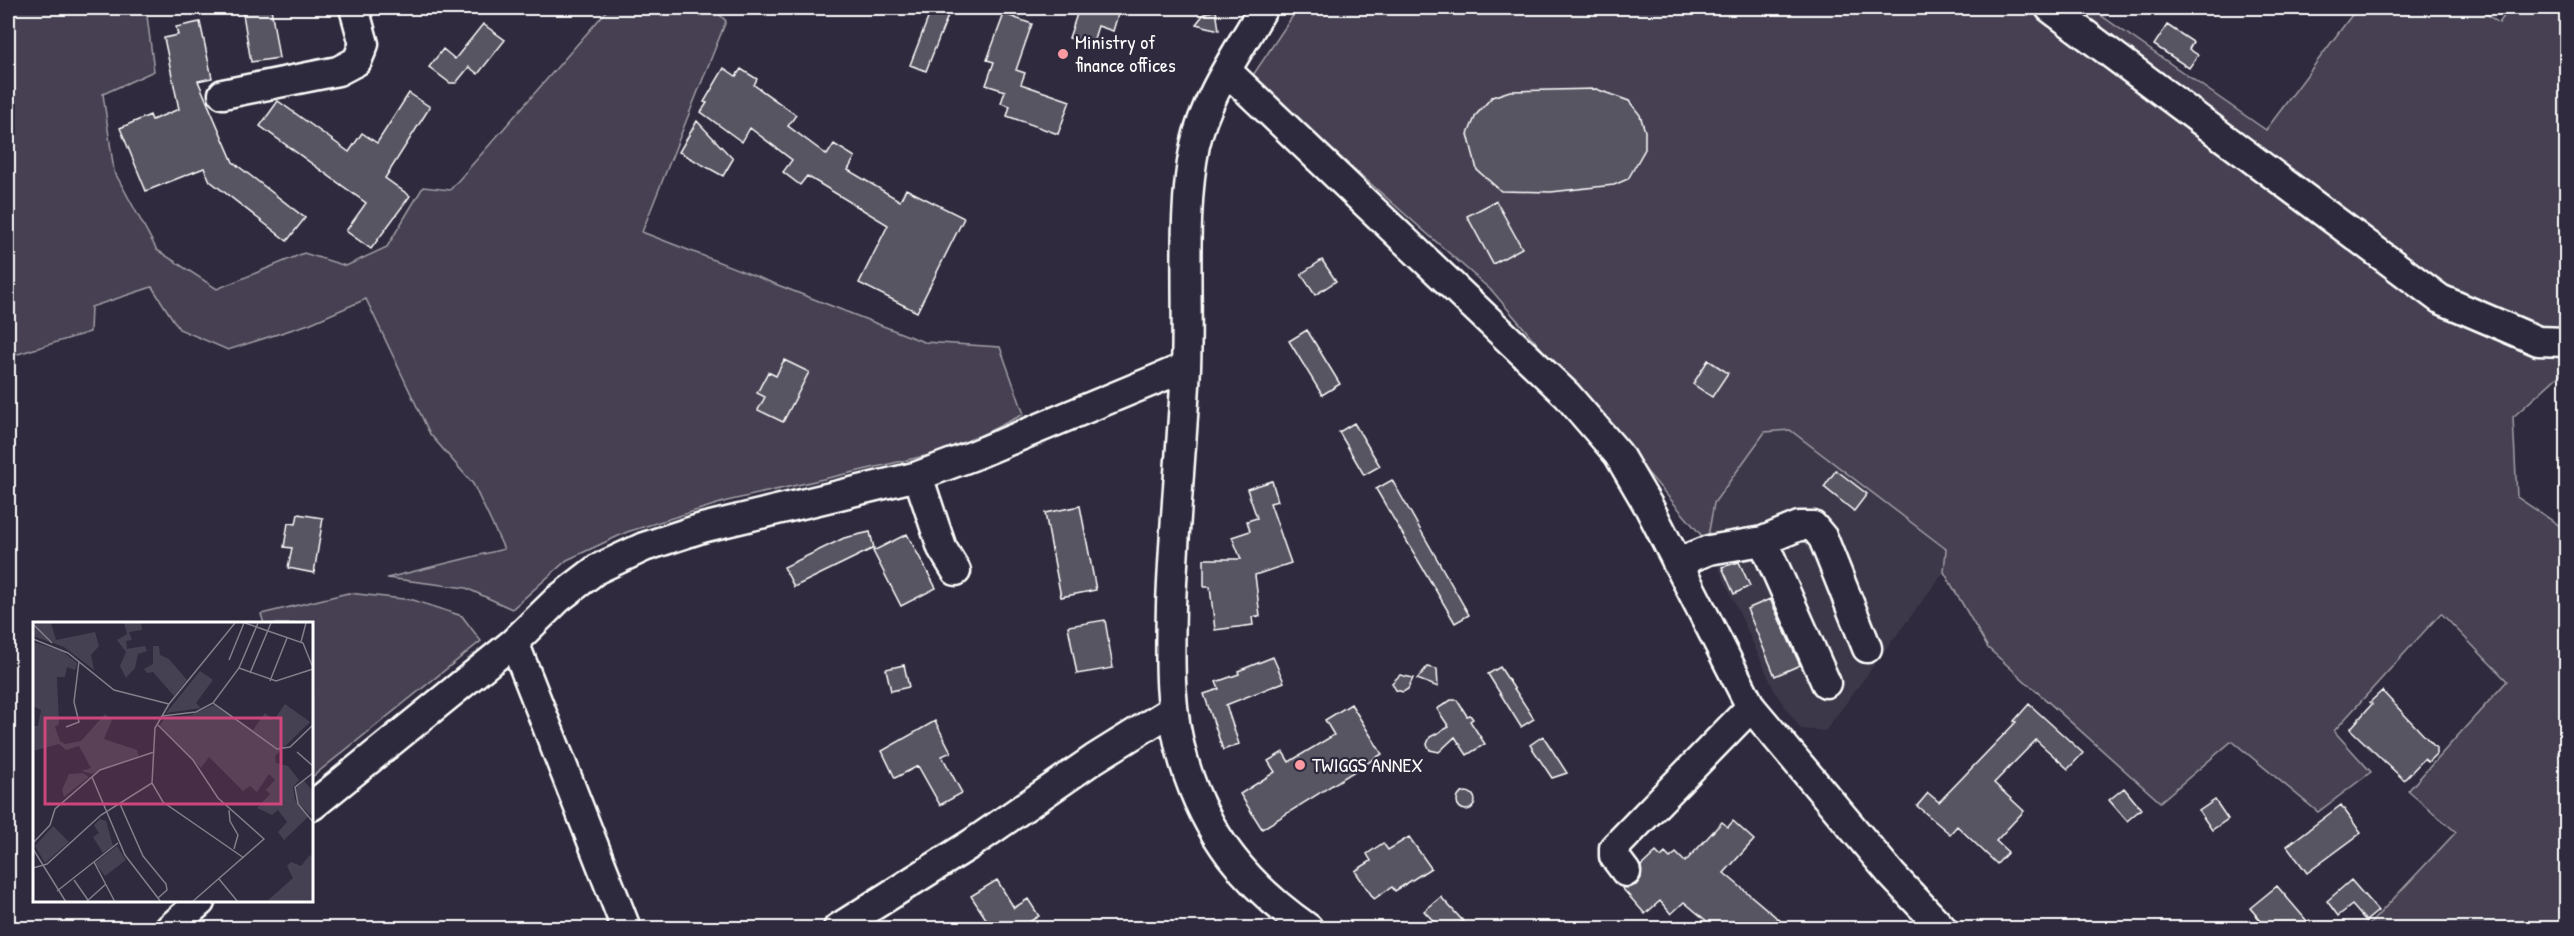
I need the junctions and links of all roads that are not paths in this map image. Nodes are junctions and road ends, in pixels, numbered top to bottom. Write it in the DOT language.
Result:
graph roads {
  1 [pos="354,8"];
  2 [pos="1263,8"];
  3 [pos="2050,8"];
  4 [pos="1228,72"];
  5 [pos="223,93"];
  6 [pos="2566,342"];
  7 [pos="1186,367"];
  8 [pos="918,476"];
  9 [pos="1763,541"];
  10 [pos="1677,563"];
  11 [pos="956,571"];
  12 [pos="514,642"];
  13 [pos="1867,648"];
  14 [pos="1826,683"];
  15 [pos="1751,707"];
  16 [pos="1171,711"];
  17 [pos="314,804"];
  18 [pos="1626,872"];
  19 [pos="199,903"];
  20 [pos="170,928"];
  21 [pos="626,928"];
  22 [pos="838,928"];
  23 [pos="1308,928"];
  24 [pos="1942,928"];
  1 -- 5 [label="street"];
  2 -- 4 [label="street"];
  3 -- 6 [label="street"];
  4 -- 7 [label="street"];
  4 -- 10 [label="street"];
  7 -- 8 [label="street"];
  7 -- 16 [label="street"];
  8 -- 11 [label="street"];
  8 -- 12 [label="street"];
  9 -- 10 [label="street"];
  9 -- 13 [label="street"];
  9 -- 14 [label="street"];
  10 -- 15 [label="street"];
  12 -- 17 [label="street"];
  12 -- 21 [label="street"];
  15 -- 18 [label="street"];
  15 -- 24 [label="street"];
  16 -- 22 [label="street"];
  16 -- 23 [label="street"];
  19 -- 20 [label="street"];
}
